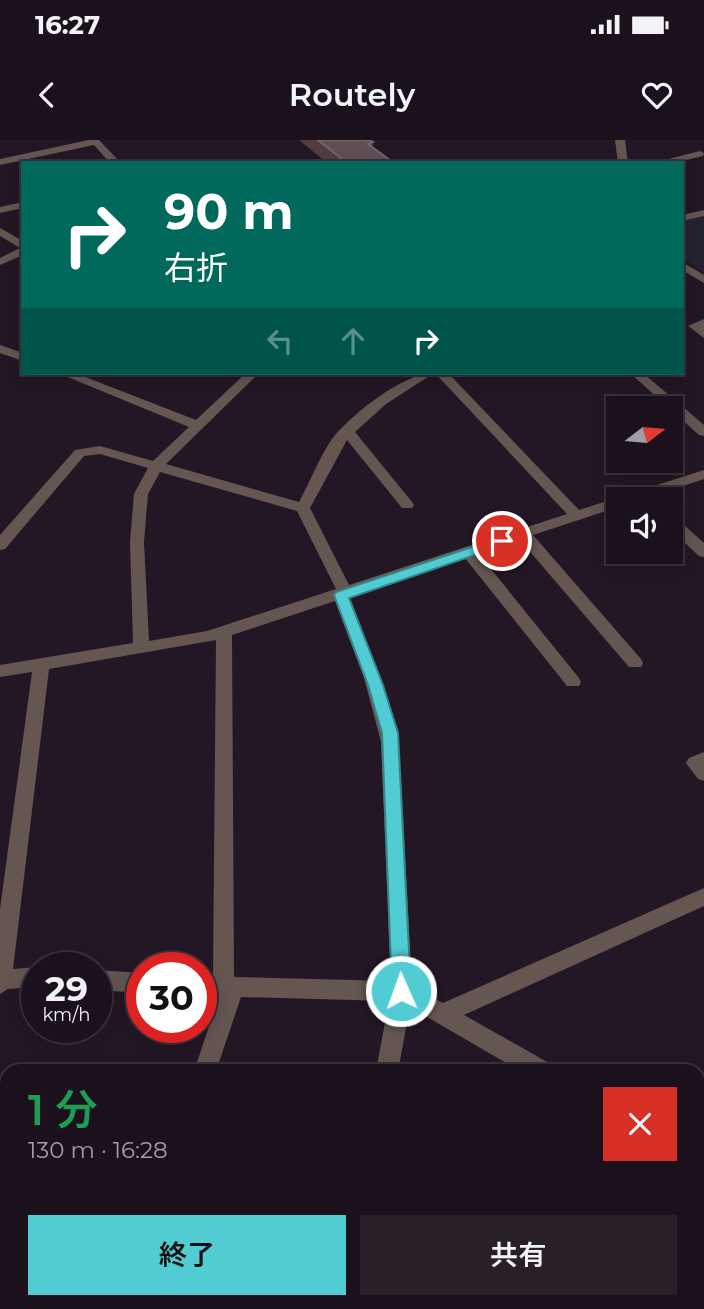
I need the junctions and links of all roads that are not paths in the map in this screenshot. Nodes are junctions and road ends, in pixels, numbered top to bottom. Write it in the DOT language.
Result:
graph roads {
  1 [pos="620,140"];
  2 [pos="95,141"];
  3 [pos="700,154"];
  4 [pos="114,161"];
  5 [pos="623,161"];
  6 [pos="667,161"];
  7 [pos="0,162"];
  8 [pos="21,205"];
  9 [pos="0,210"];
  10 [pos="704,213"];
  11 [pos="684,218"];
  12 [pos="0,231"];
  13 [pos="21,247"];
  14 [pos="21,249"];
  15 [pos="0,262"];
  16 [pos="684,266"];
  17 [pos="704,280"];
  18 [pos="704,323"];
  19 [pos="704,334"];
  20 [pos="3,354"];
  21 [pos="21,357"];
  22 [pos="69,375"];
  23 [pos="251,375"];
  24 [pos="424,375"];
  25 [pos="443,375"];
  26 [pos="638,375"];
  27 [pos="198,426"];
  28 [pos="346,431"];
  29 [pos="704,432"];
  30 [pos="156,466"];
  31 [pos="704,474"];
  32 [pos="667,487"];
  33 [pos="407,505"];
  34 [pos="606,506"];
  35 [pos="303,508"];
  36 [pos="577,516"];
  37 [pos="683,532"];
  38 [pos="524,535"];
  39 [pos="0,545"];
  40 [pos="704,552"];
  41 [pos="470,553"];
  42 [pos="344,594"];
  43 [pos="224,632"];
  44 [pos="141,647"];
  45 [pos="635,663"];
  46 [pos="41,664"];
  47 [pos="0,671"];
  48 [pos="573,682"];
  49 [pos="704,760"];
  50 [pos="704,774"];
  51 [pos="704,897"];
  52 [pos="21,979"];
  53 [pos="0,982"];
  54 [pos="219,987"];
  55 [pos="401,991"];
  56 [pos="442,1014"];
  57 [pos="206,1064"];
  58 [pos="388,1064"];
  59 [pos="529,1064"];
  1 -- 5 [label="street"];
  2 -- 4 [label="street"];
  2 -- 7 [label="street"];
  3 -- 6 [label="street"];
  8 -- 9 [label="street"];
  10 -- 11 [label="street"];
  12 -- 13 [label="street"];
  14 -- 15 [label="street"];
  16 -- 17 [label="street"];
  18 -- 19 [label="street"];
  20 -- 21 [label="street"];
  22 -- 27 [label="street"];
  23 -- 27 [label="street"];
  24 -- 28 [label="street"];
  25 -- 36 [label="street"];
  26 -- 29 [label="street"];
  27 -- 30 [label="street"];
  28 -- 33 [label="street"];
  28 -- 35 [label="street"];
  30 -- 35 [label="street"];
  30 -- 39 [label="street"];
  30 -- 44 [label="street"];
  31 -- 32 [label="street"];
  34 -- 36 [label="street"];
  35 -- 42 [label="street"];
  36 -- 38 [label="street"];
  37 -- 40 [label="street"];
  38 -- 41 [label="street"];
  38 -- 45 [label="street"];
  41 -- 42 [label="street"];
  41 -- 48 [label="street"];
  42 -- 43 [label="street"];
  42 -- 55 [label="street"];
  43 -- 44 [label="street"];
  43 -- 54 [label="street"];
  44 -- 46 [label="street"];
  46 -- 47 [label="street"];
  46 -- 53 [label="street"];
  49 -- 50 [label="street"];
  51 -- 56 [label="street"];
  52 -- 53 [label="street"];
  54 -- 55 [label="street"];
  54 -- 57 [label="street"];
  55 -- 56 [label="street"];
  55 -- 58 [label="street"];
  56 -- 59 [label="street"];
}
